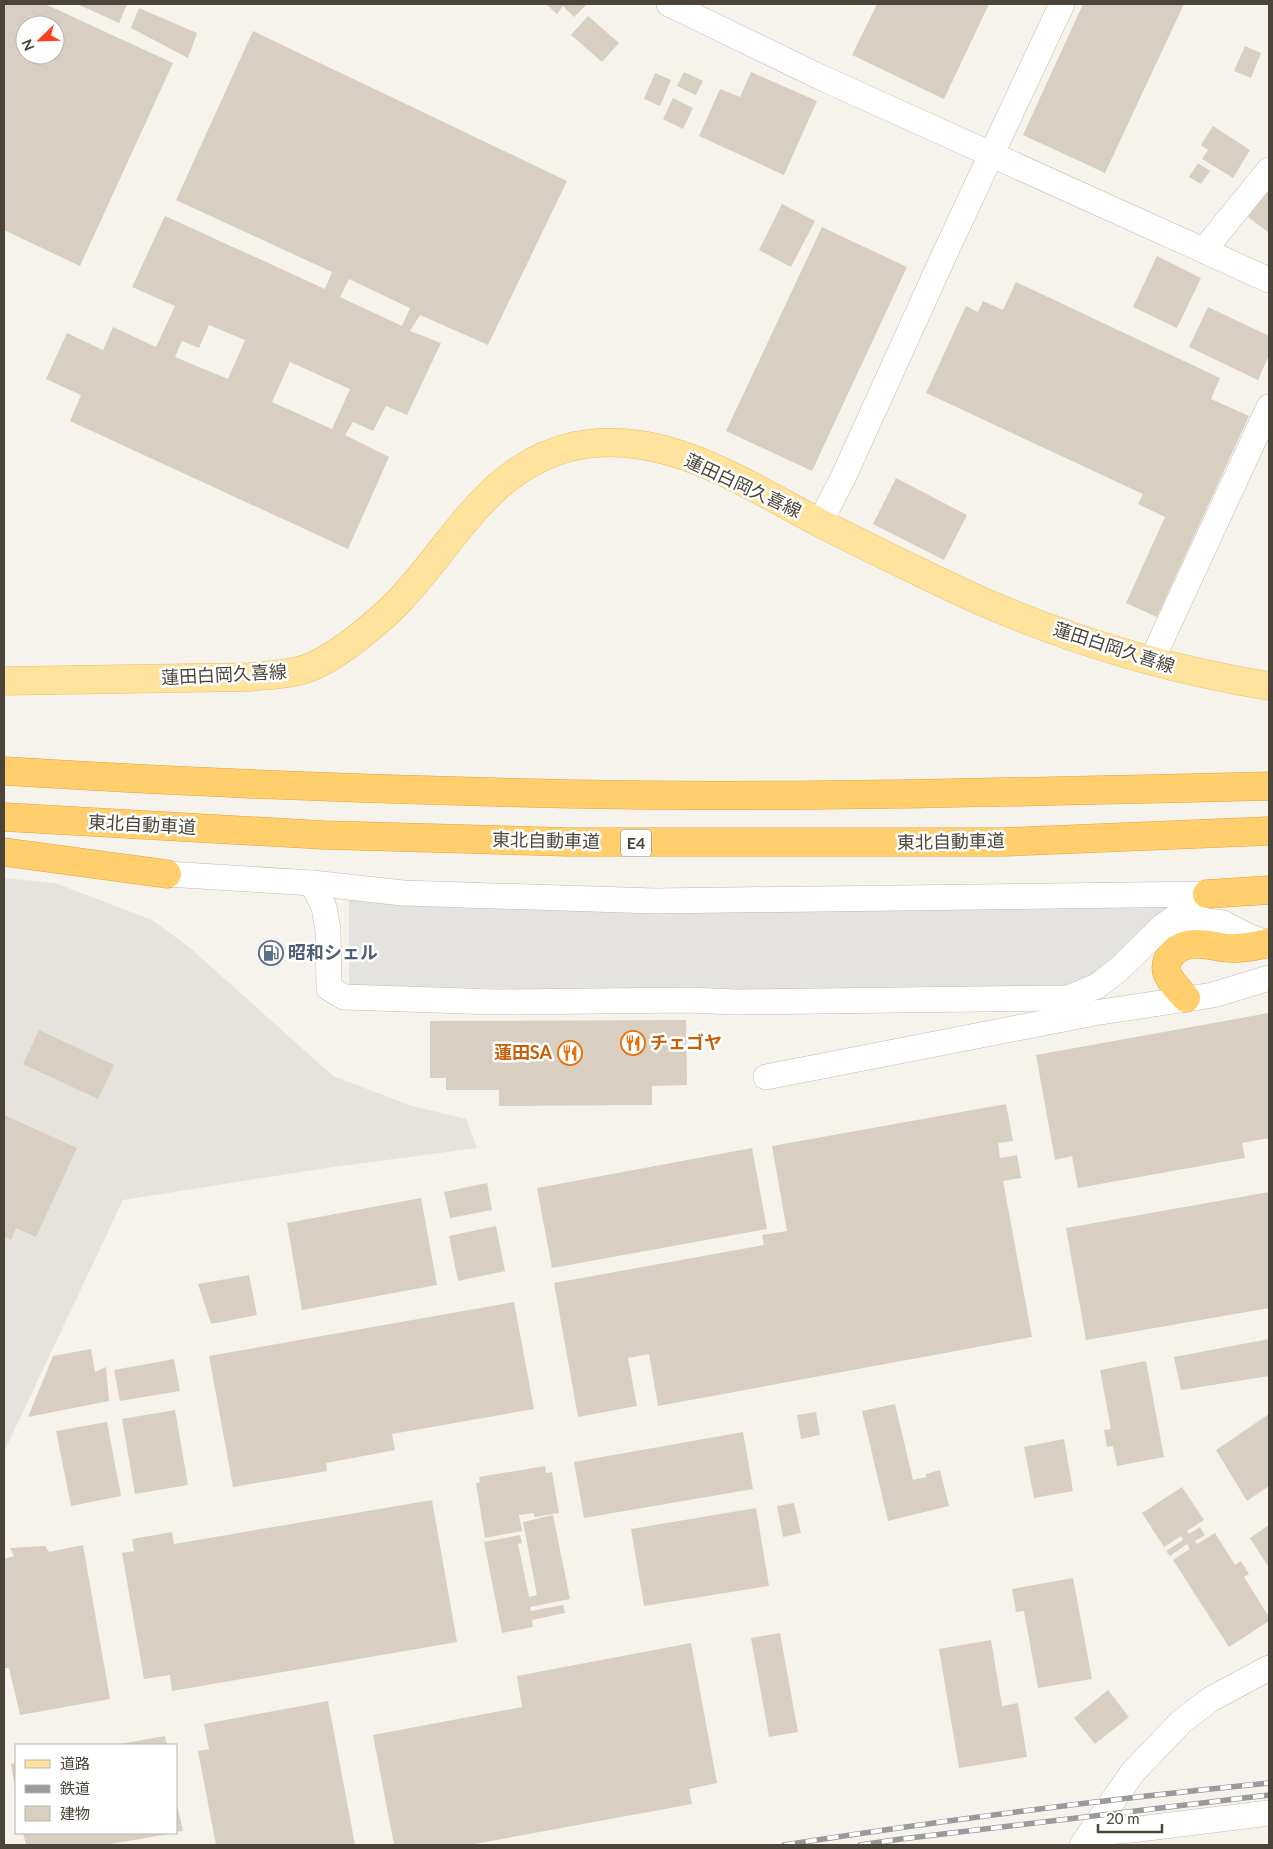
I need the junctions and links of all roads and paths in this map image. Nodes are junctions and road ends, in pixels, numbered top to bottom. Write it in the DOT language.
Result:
graph roads {
  1 [pos="1062,4"];
  2 [pos="673,5"];
  3 [pos="991,155"];
  4 [pos="1269,170"];
  5 [pos="1204,250"];
  6 [pos="1269,280"];
  7 [pos="1269,406"];
  8 [pos="820,522"];
  9 [pos="1151,662"];
  10 [pos="4,681"];
  11 [pos="1269,686"];
  12 [pos="4,771"];
  13 [pos="1269,786"];
  14 [pos="4,817"];
  15 [pos="1269,831"];
  16 [pos="4,852"];
  17 [pos="167,874"];
  18 [pos="312,883"];
  19 [pos="1269,890"];
  20 [pos="1207,894"];
  21 [pos="1163,926"];
  22 [pos="1269,943"];
  23 [pos="1269,978"];
  24 [pos="1186,998"];
  25 [pos="766,1077"];
  26 [pos="1269,1668"];
  27 [pos="1269,1813"];
  28 [pos="1087,1839"];
  1 -- 3 [label="street"];
  2 -- 3 [label="street"];
  3 -- 5 [label="street"];
  3 -- 8 [label="street"];
  4 -- 5 [label="street"];
  5 -- 6 [label="street"];
  7 -- 9 [label="street"];
  8 -- 9 [label="main road, 蓮田白岡久喜線"];
  8 -- 10 [label="main road, 蓮田白岡久喜線"];
  9 -- 11 [label="main road, 蓮田白岡久喜線"];
  12 -- 13 [label="highway"];
  14 -- 15 [label="highway, 東北自動車道 / E4"];
  16 -- 17 [label="highway"];
  17 -- 18 [label="street"];
  18 -- 20 [label="street"];
  18 -- 21 [label="street"];
  19 -- 20 [label="highway"];
  20 -- 21 [label="street"];
  21 -- 22 [label="street"];
  22 -- 24 [label="highway"];
  23 -- 24 [label="street"];
  24 -- 25 [label="street"];
  26 -- 28 [label="street"];
  27 -- 28 [label="street"];
}
